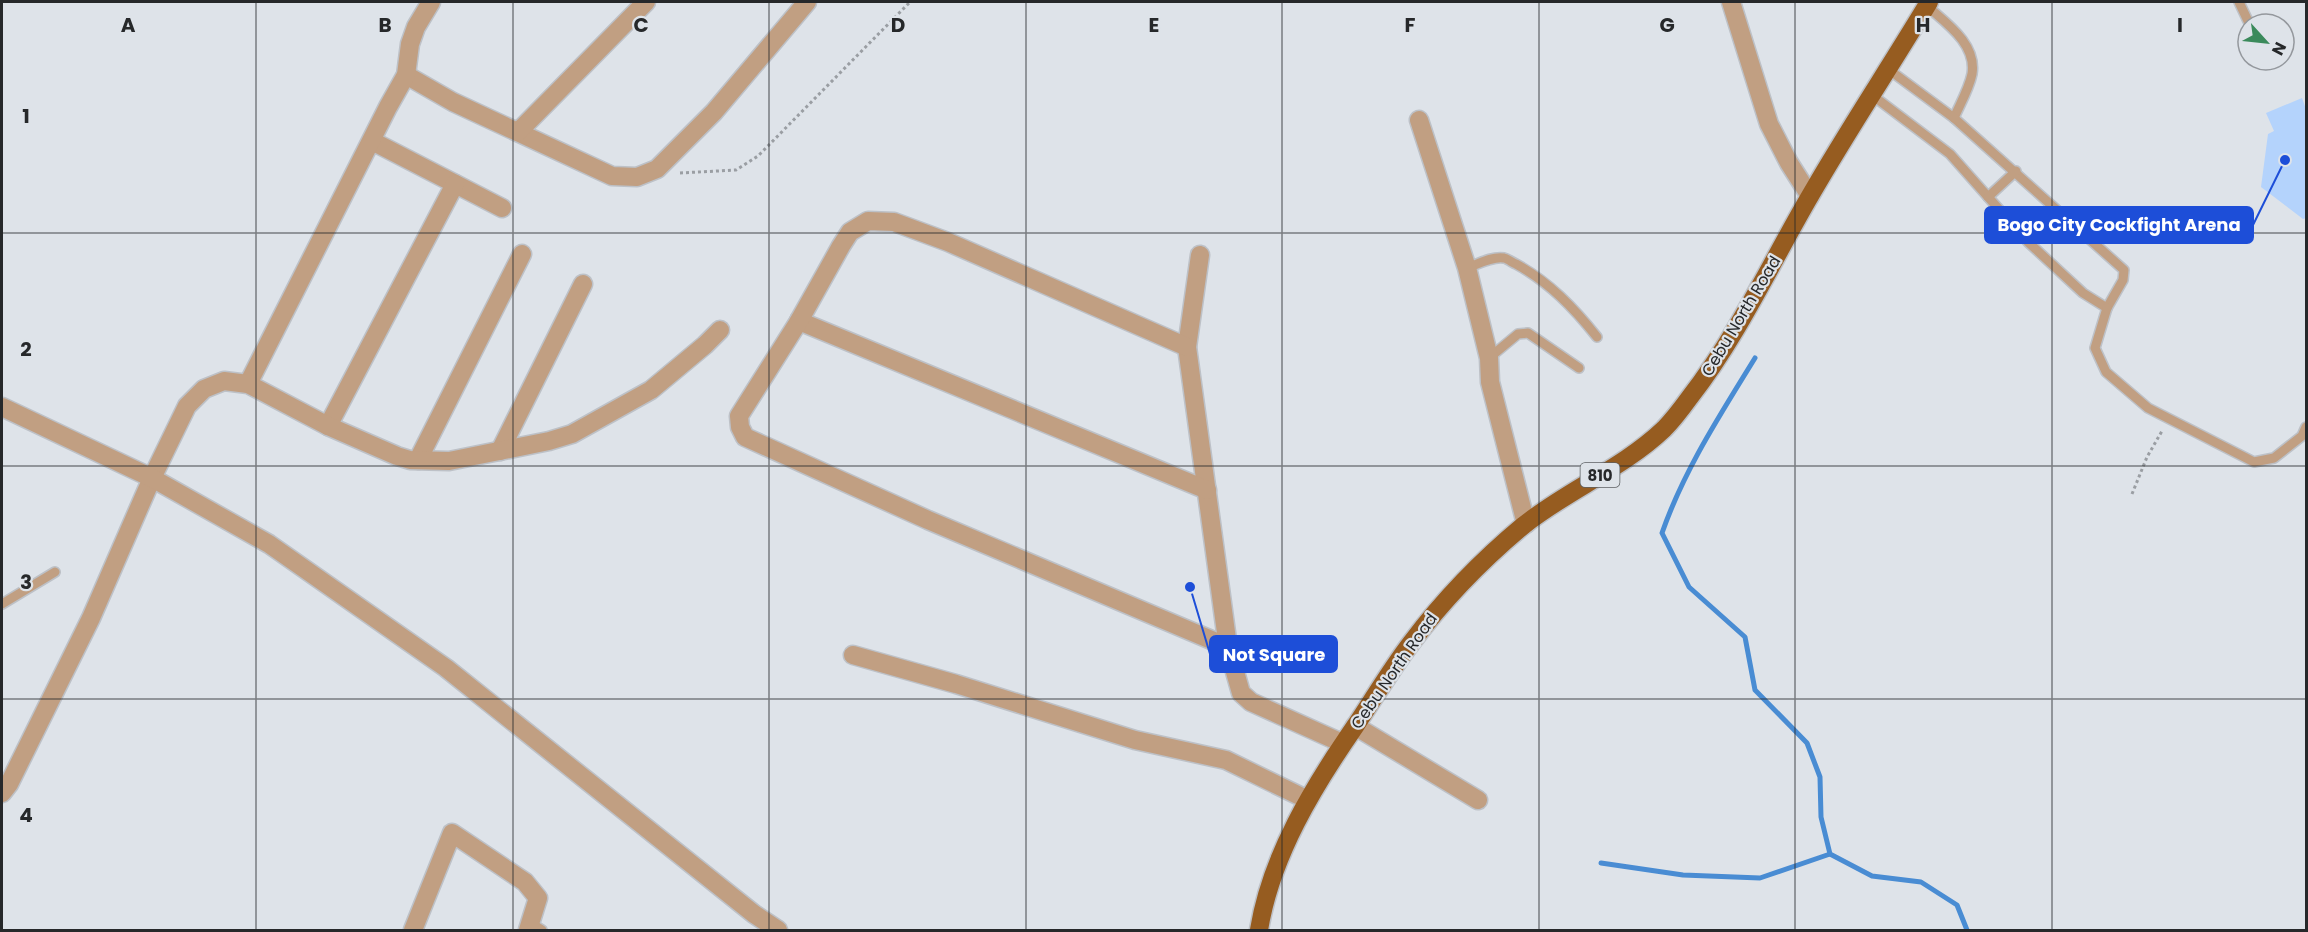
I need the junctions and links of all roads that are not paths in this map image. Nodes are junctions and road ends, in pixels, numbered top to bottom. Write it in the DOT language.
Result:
graph roads {
  1 [pos="431,2"];
  2 [pos="646,2"];
  3 [pos="807,2"];
  4 [pos="1731,2"];
  5 [pos="1928,4"];
  6 [pos="1888,69"];
  7 [pos="406,75"];
  8 [pos="1872,95"];
  9 [pos="1954,118"];
  10 [pos="1419,120"];
  11 [pos="518,132"];
  12 [pos="372,141"];
  13 [pos="2016,171"];
  14 [pos="455,184"];
  15 [pos="1810,196"];
  16 [pos="1988,197"];
  17 [pos="502,208"];
  18 [pos="522,254"];
  19 [pos="1200,255"];
  20 [pos="1467,268"];
  21 [pos="583,284"];
  22 [pos="2107,308"];
  23 [pos="799,321"];
  24 [pos="720,330"];
  25 [pos="1597,337"];
  26 [pos="1187,347"];
  27 [pos="1489,358"];
  28 [pos="1579,368"];
  29 [pos="248,384"];
  30 [pos="2,408"];
  31 [pos="328,426"];
  32 [pos="2307,428"];
  33 [pos="500,451"];
  34 [pos="418,460"];
  35 [pos="152,478"];
  36 [pos="1207,490"];
  37 [pos="1526,524"];
  38 [pos="55,572"];
  39 [pos="2,604"];
  40 [pos="1228,647"];
  41 [pos="853,655"];
  42 [pos="1355,726"];
  43 [pos="1342,743"];
  44 [pos="2,793"];
  45 [pos="1308,800"];
  46 [pos="1478,801"];
  47 [pos="534,928"];
  48 [pos="413,930"];
  49 [pos="778,930"];
  50 [pos="1259,930"];
  1 -- 7 [label="street"];
  2 -- 11 [label="street"];
  3 -- 11 [label="street"];
  4 -- 15 [label="street"];
  5 -- 6 [label="highway, Cebu North Road / 810"];
  5 -- 9 [label="lane"];
  6 -- 8 [label="highway, Cebu North Road / 810"];
  6 -- 9 [label="lane"];
  7 -- 11 [label="street"];
  7 -- 12 [label="street"];
  8 -- 15 [label="highway, Cebu North Road / 810"];
  8 -- 16 [label="lane"];
  9 -- 13 [label="lane"];
  10 -- 20 [label="street"];
  12 -- 14 [label="street"];
  12 -- 29 [label="street"];
  13 -- 16 [label="lane"];
  13 -- 22 [label="lane"];
  14 -- 17 [label="street"];
  14 -- 31 [label="street"];
  15 -- 37 [label="highway, Cebu North Road / 810"];
  16 -- 22 [label="lane"];
  18 -- 34 [label="street"];
  19 -- 26 [label="street"];
  20 -- 25 [label="lane"];
  20 -- 27 [label="street"];
  21 -- 33 [label="street"];
  22 -- 32 [label="lane"];
  23 -- 26 [label="street"];
  23 -- 36 [label="street"];
  23 -- 40 [label="street"];
  24 -- 33 [label="street"];
  26 -- 36 [label="street"];
  27 -- 28 [label="lane"];
  27 -- 37 [label="street"];
  29 -- 31 [label="street"];
  29 -- 35 [label="street"];
  30 -- 35 [label="street"];
  31 -- 34 [label="street"];
  33 -- 34 [label="street"];
  35 -- 44 [label="street"];
  35 -- 49 [label="street"];
  36 -- 40 [label="street"];
  37 -- 42 [label="highway, Cebu North Road / 810"];
  38 -- 39 [label="lane"];
  40 -- 43 [label="street"];
  41 -- 45 [label="street"];
  42 -- 43 [label="highway, Cebu North Road / 810"];
  42 -- 46 [label="street"];
  43 -- 45 [label="highway, Cebu North Road / 810"];
  45 -- 50 [label="highway, Cebu North Road / 810"];
  47 -- 48 [label="street"];
}
